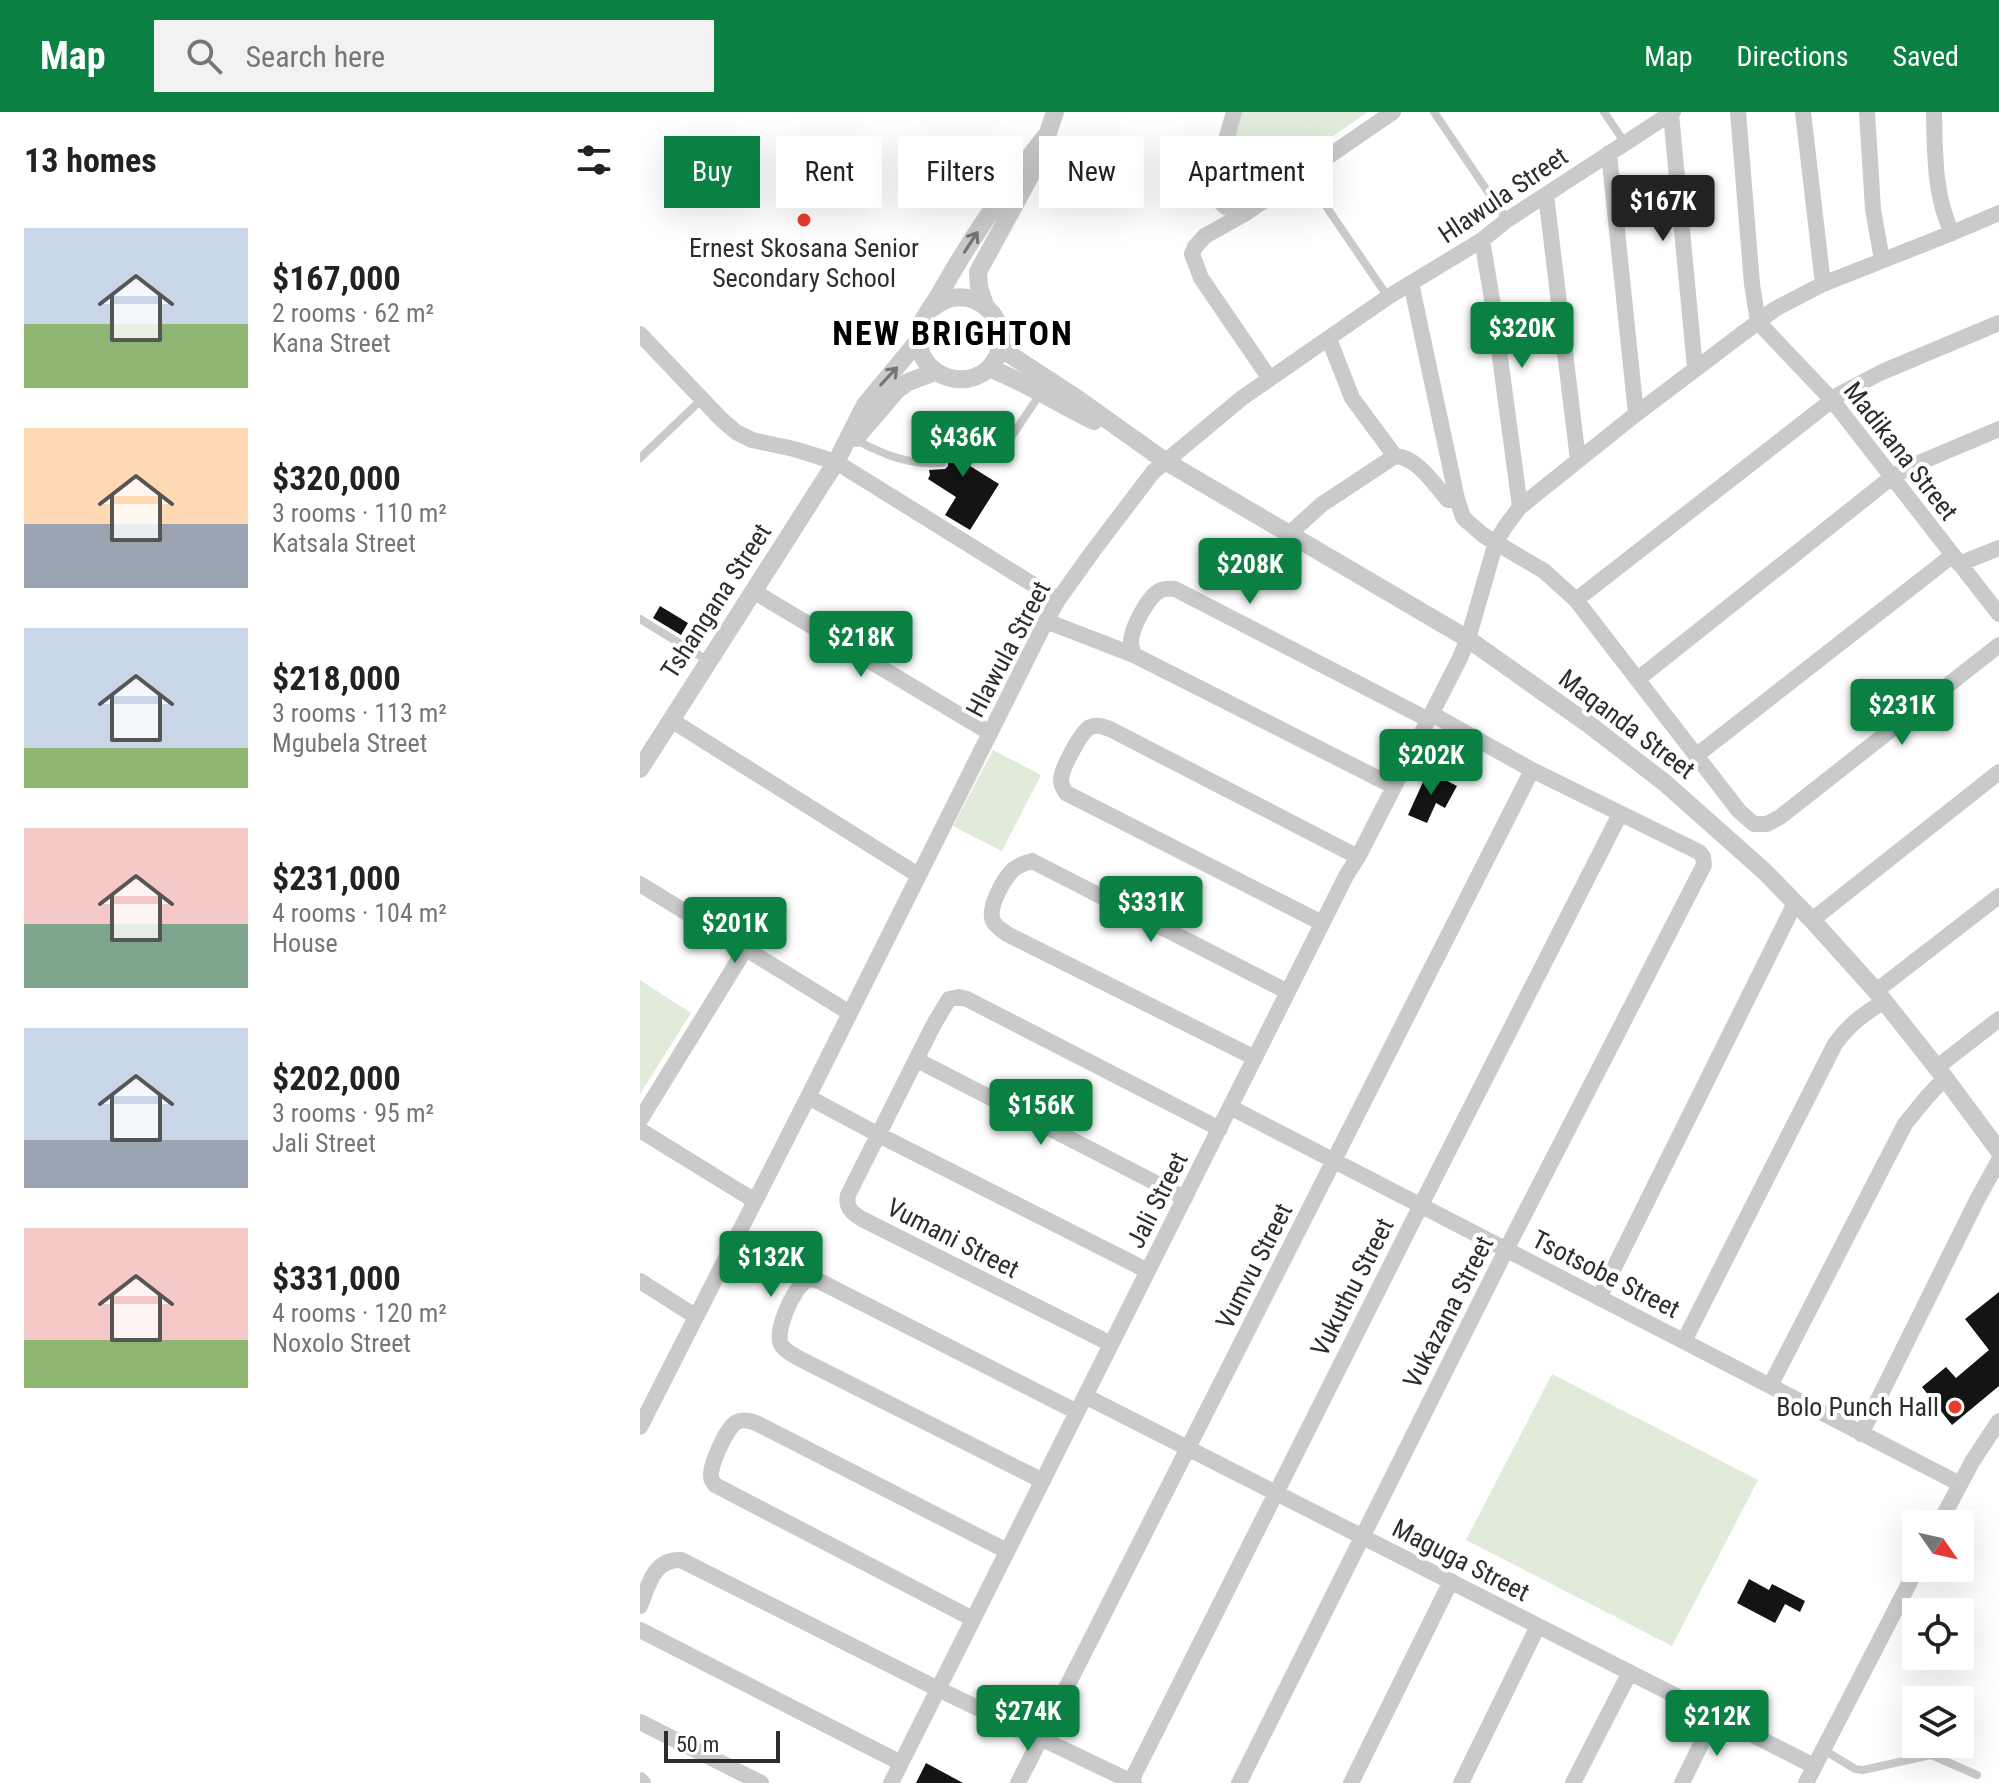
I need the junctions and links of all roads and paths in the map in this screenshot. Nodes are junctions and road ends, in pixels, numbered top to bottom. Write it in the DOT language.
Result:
graph roads {
  1 [pos="1055,112"];
  2 [pos="1234,112"];
  3 [pos="1393,112"];
  4 [pos="1434,112"];
  5 [pos="1604,112"];
  6 [pos="1738,112"];
  7 [pos="1803,112"];
  8 [pos="1867,112"];
  9 [pos="1934,112"];
  10 [pos="1672,113"];
  11 [pos="1048,133"];
  12 [pos="1625,143"];
  13 [pos="1609,153"];
  14 [pos="1333,154"];
  15 [pos="1546,195"];
  16 [pos="1253,208"];
  17 [pos="1327,208"];
  18 [pos="1246,213"];
  19 [pos="1999,213"];
  20 [pos="1507,220"];
  21 [pos="1952,233"];
  22 [pos="1482,240"];
  23 [pos="1882,260"];
  24 [pos="1411,283"];
  25 [pos="1823,284"];
  26 [pos="1388,297"];
  27 [pos="985,305"];
  28 [pos="931,309"];
  29 [pos="1758,322"];
  30 [pos="1999,323"];
  31 [pos="640,334"];
  32 [pos="1329,339"];
  33 [pos="918,341"];
  34 [pos="1000,348"];
  35 [pos="989,368"];
  36 [pos="1695,368"];
  37 [pos="935,372"];
  38 [pos="1270,379"];
  39 [pos="1044,386"];
  40 [pos="702,399"];
  41 [pos="1832,400"];
  42 [pos="1636,414"];
  43 [pos="1999,429"];
  44 [pos="855,439"];
  45 [pos="1395,456"];
  46 [pos="640,458"];
  47 [pos="965,460"];
  48 [pos="1578,460"];
  49 [pos="1165,461"];
  50 [pos="836,462"];
  51 [pos="942,463"];
  52 [pos="1892,477"];
  53 [pos="1457,499"];
  54 [pos="1520,507"];
  55 [pos="1289,534"];
  56 [pos="1496,542"];
  57 [pos="1999,548"];
  58 [pos="1956,560"];
  59 [pos="753,591"];
  60 [pos="1058,600"];
  61 [pos="1576,600"];
  62 [pos="1999,614"];
  63 [pos="640,619"];
  64 [pos="1046,621"];
  65 [pos="1468,639"];
  66 [pos="1999,645"];
  67 [pos="1134,655"];
  68 [pos="708,661"];
  69 [pos="1638,679"];
  70 [pos="1431,717"];
  71 [pos="671,720"];
  72 [pos="990,733"];
  73 [pos="1697,755"];
  74 [pos="640,769"];
  75 [pos="1532,770"];
  76 [pos="1999,772"];
  77 [pos="1393,786"];
  78 [pos="1620,814"];
  79 [pos="1358,857"];
  80 [pos="918,875"];
  81 [pos="640,884"];
  82 [pos="1999,896"];
  83 [pos="1795,903"];
  84 [pos="1812,920"];
  85 [pos="1322,923"];
  86 [pos="746,948"];
  87 [pos="1288,992"];
  88 [pos="1879,996"];
  89 [pos="850,1013"];
  90 [pos="1999,1019"];
  91 [pos="1255,1058"];
  92 [pos="917,1060"];
  93 [pos="1940,1073"];
  94 [pos="808,1097"];
  95 [pos="1230,1107"];
  96 [pos="640,1120"];
  97 [pos="1220,1129"];
  98 [pos="640,1130"];
  99 [pos="879,1135"];
  100 [pos="1998,1149"];
  101 [pos="1334,1161"];
  102 [pos="1185,1198"];
  103 [pos="755,1201"];
  104 [pos="1421,1205"];
  105 [pos="1506,1250"];
  106 [pos="1148,1271"];
  107 [pos="640,1281"];
  108 [pos="1599,1298"];
  109 [pos="695,1316"];
  110 [pos="1684,1341"];
  111 [pos="1111,1344"];
  112 [pos="1770,1386"];
  113 [pos="1085,1396"];
  114 [pos="1077,1412"];
  115 [pos="1999,1421"];
  116 [pos="640,1427"];
  117 [pos="1861,1434"];
  118 [pos="1188,1448"];
  119 [pos="1043,1481"];
  120 [pos="1960,1484"];
  121 [pos="1276,1492"];
  122 [pos="1946,1510"];
  123 [pos="1362,1537"];
  124 [pos="1007,1551"];
  125 [pos="1451,1581"];
  126 [pos="1910,1582"];
  127 [pos="640,1606"];
  128 [pos="973,1619"];
  129 [pos="1538,1626"];
  130 [pos="640,1630"];
  131 [pos="1630,1672"];
  132 [pos="938,1689"];
  133 [pos="1715,1716"];
  134 [pos="640,1722"];
  135 [pos="1041,1737"];
  136 [pos="1823,1750"];
  137 [pos="901,1763"];
  138 [pos="1814,1766"];
  139 [pos="1977,1775"];
  140 [pos="761,1783"];
  141 [pos="891,1783"];
  142 [pos="1018,1783"];
  143 [pos="1132,1783"];
  144 [pos="1239,1783"];
  145 [pos="1351,1783"];
  146 [pos="1461,1783"];
  147 [pos="1573,1783"];
  148 [pos="1682,1783"];
  149 [pos="1806,1783"];
  1 -- 11 [label="street"];
  2 -- 18 [label="street"];
  3 -- 14 [label="street"];
  4 -- 20 [label="lane"];
  5 -- 12 [label="lane"];
  6 -- 29 [label="street"];
  7 -- 25 [label="street"];
  8 -- 23 [label="street"];
  9 -- 21 [label="street"];
  10 -- 12 [label="street, Hlawula Street"];
  10 -- 36 [label="street"];
  11 -- 27 [label="street"];
  28 -- 11 [label="street, one-way"];
  12 -- 13 [label="street, Hlawula Street"];
  13 -- 15 [label="street, Hlawula Street"];
  13 -- 42 [label="street"];
  15 -- 20 [label="street, Hlawula Street"];
  15 -- 48 [label="street"];
  16 -- 18 [label="street"];
  17 -- 26 [label="lane"];
  18 -- 38 [label="street"];
  19 -- 21 [label="street, Jali Street"];
  20 -- 22 [label="street, Hlawula Street"];
  21 -- 23 [label="street, Jali Street"];
  22 -- 24 [label="street, Hlawula Street"];
  22 -- 54 [label="street"];
  23 -- 25 [label="street, Jali Street"];
  24 -- 26 [label="street, Hlawula Street"];
  24 -- 53 [label="street"];
  25 -- 29 [label="street, Jali Street"];
  26 -- 32 [label="street, Hlawula Street"];
  27 -- 28 [label="street"];
  27 -- 34 [label="street"];
  28 -- 33 [label="street"];
  29 -- 36 [label="street, Jali Street"];
  29 -- 41 [label="street, Madikana Street"];
  30 -- 41 [label="street"];
  31 -- 40 [label="street"];
  32 -- 38 [label="street, Hlawula Street"];
  32 -- 45 [label="street"];
  33 -- 37 [label="street"];
  50 -- 33 [label="street, Tshangana Street, one-way"];
  34 -- 35 [label="street"];
  34 -- 39 [label="street, Maqanda Street"];
  35 -- 37 [label="street"];
  35 -- 39 [label="street, Maqanda Street"];
  36 -- 42 [label="street, Jali Street"];
  37 -- 44 [label="street, Tshangana Street"];
  38 -- 49 [label="street, Hlawula Street"];
  39 -- 47 [label="lane"];
  39 -- 49 [label="street, Maqanda Street"];
  40 -- 46 [label="lane"];
  40 -- 50 [label="street"];
  41 -- 52 [label="street, Madikana Street"];
  41 -- 61 [label="street"];
  42 -- 48 [label="street, Jali Street"];
  43 -- 52 [label="street"];
  44 -- 50 [label="street, Tshangana Street"];
  44 -- 51 [label="lane"];
  45 -- 53 [label="street"];
  45 -- 55 [label="street"];
  48 -- 54 [label="street, Jali Street"];
  49 -- 55 [label="street, Maqanda Street"];
  49 -- 60 [label="street, Hlawula Street"];
  50 -- 59 [label="street, Tshangana Street"];
  50 -- 60 [label="street"];
  52 -- 58 [label="street, Madikana Street"];
  52 -- 69 [label="street"];
  53 -- 56 [label="street"];
  54 -- 56 [label="street, Jali Street"];
  55 -- 65 [label="street, Maqanda Street"];
  56 -- 61 [label="street"];
  56 -- 65 [label="street, Jali Street"];
  57 -- 58 [label="street"];
  58 -- 62 [label="street, Madikana Street"];
  58 -- 73 [label="street"];
  59 -- 68 [label="street, Tshangana Street"];
  59 -- 72 [label="street"];
  60 -- 64 [label="street, Hlawula Street"];
  61 -- 69 [label="street"];
  63 -- 68 [label="lane"];
  64 -- 67 [label="street"];
  64 -- 72 [label="street, Hlawula Street"];
  65 -- 70 [label="street, Jali Street"];
  65 -- 83 [label="street, Maqanda Street"];
  66 -- 73 [label="street"];
  67 -- 70 [label="street"];
  67 -- 77 [label="street"];
  68 -- 71 [label="street, Tshangana Street"];
  69 -- 73 [label="street"];
  70 -- 75 [label="street"];
  70 -- 77 [label="street, Jali Street"];
  71 -- 74 [label="street, Tshangana Street"];
  71 -- 80 [label="street"];
  72 -- 80 [label="street, Hlawula Street"];
  75 -- 78 [label="street"];
  75 -- 101 [label="street, Vumvu Street"];
  76 -- 84 [label="street"];
  77 -- 79 [label="street, Jali Street"];
  78 -- 104 [label="street, Vukuthu Street"];
  78 -- 105 [label="street, Vukazana Street"];
  79 -- 85 [label="street, Jali Street"];
  79 -- 85 [label="street"];
  80 -- 89 [label="street, Hlawula Street"];
  81 -- 86 [label="street"];
  82 -- 88 [label="street"];
  83 -- 84 [label="street, Maqanda Street"];
  83 -- 108 [label="street"];
  84 -- 88 [label="street, Maqanda Street"];
  85 -- 87 [label="street, Jali Street"];
  86 -- 89 [label="street"];
  86 -- 96 [label="street"];
  87 -- 91 [label="street, Jali Street"];
  87 -- 91 [label="street"];
  88 -- 93 [label="street, Maqanda Street"];
  88 -- 110 [label="street"];
  89 -- 94 [label="street, Hlawula Street"];
  90 -- 93 [label="street"];
  91 -- 95 [label="street, Jali Street"];
  92 -- 97 [label="street, Vumani Street"];
  92 -- 99 [label="street, Vumani Street"];
  92 -- 102 [label="street"];
  93 -- 100 [label="street, Maqanda Street"];
  93 -- 112 [label="street"];
  94 -- 99 [label="street"];
  94 -- 103 [label="street, Hlawula Street"];
  95 -- 97 [label="street, Jali Street"];
  95 -- 101 [label="street, Tsotsobe Street"];
  97 -- 102 [label="street, Jali Street"];
  98 -- 103 [label="street"];
  99 -- 106 [label="street"];
  99 -- 111 [label="street, Vumani Street"];
  100 -- 117 [label="street"];
  101 -- 104 [label="street, Tsotsobe Street"];
  101 -- 118 [label="street, Vumvu Street"];
  102 -- 106 [label="street, Jali Street"];
  103 -- 109 [label="street, Hlawula Street"];
  104 -- 105 [label="street, Tsotsobe Street"];
  104 -- 121 [label="street, Vukuthu Street"];
  105 -- 108 [label="street, Tsotsobe Street"];
  105 -- 123 [label="street, Vukazana Street"];
  106 -- 111 [label="street, Jali Street"];
  107 -- 109 [label="street"];
  108 -- 110 [label="street, Tsotsobe Street"];
  109 -- 116 [label="street, Hlawula Street"];
  110 -- 112 [label="street, Tsotsobe Street"];
  111 -- 113 [label="street, Jali Street"];
  112 -- 117 [label="street, Tsotsobe Street"];
  113 -- 114 [label="street, Jali Street"];
  113 -- 118 [label="street, Maguga Street"];
  114 -- 119 [label="street, Jali Street"];
  114 -- 119 [label="street"];
  115 -- 120 [label="street"];
  117 -- 120 [label="street, Tsotsobe Street"];
  118 -- 121 [label="street, Maguga Street"];
  118 -- 135 [label="street, Vumvu Street"];
  119 -- 124 [label="street, Jali Street"];
  120 -- 122 [label="street"];
  121 -- 123 [label="street, Maguga Street"];
  121 -- 143 [label="street, Vukuthu Street"];
  123 -- 125 [label="street, Maguga Street"];
  123 -- 144 [label="street, Vukazana Street"];
  124 -- 128 [label="street, Jali Street"];
  124 -- 128 [label="street"];
  125 -- 129 [label="street, Maguga Street"];
  125 -- 145 [label="street"];
  126 -- 136 [label="street"];
  127 -- 132 [label="street"];
  128 -- 132 [label="street, Jali Street"];
  129 -- 131 [label="street, Maguga Street"];
  129 -- 146 [label="street"];
  130 -- 137 [label="street"];
  131 -- 133 [label="street, Maguga Street"];
  131 -- 147 [label="street"];
  132 -- 135 [label="street"];
  132 -- 137 [label="street, Jali Street"];
  133 -- 138 [label="street, Maguga Street"];
  133 -- 148 [label="street"];
  134 -- 140 [label="street"];
  135 -- 142 [label="street, Vumvu Street"];
  135 -- 143 [label="street"];
  136 -- 138 [label="street"];
  136 -- 139 [label="lane"];
  137 -- 141 [label="street, Jali Street"];
  138 -- 149 [label="street"];
}
